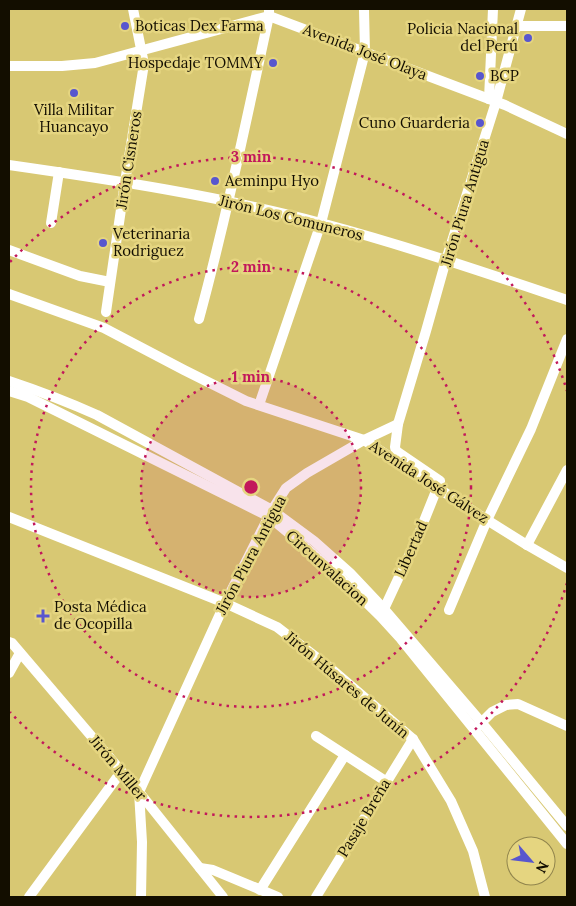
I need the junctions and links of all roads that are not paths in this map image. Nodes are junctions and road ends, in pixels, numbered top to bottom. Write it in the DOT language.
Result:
graph roads {
  1 [pos="133,9"];
  2 [pos="364,9"];
  3 [pos="493,9"];
  4 [pos="521,9"];
  5 [pos="269,12"];
  6 [pos="517,26"];
  7 [pos="567,26"];
  8 [pos="141,51"];
  9 [pos="364,52"];
  10 [pos="9,66"];
  11 [pos="493,100"];
  12 [pos="567,134"];
  13 [pos="9,165"];
  14 [pos="59,172"];
  15 [pos="125,182"];
  16 [pos="228,201"];
  17 [pos="51,223"];
  18 [pos="322,223"];
  19 [pos="9,250"];
  20 [pos="446,260"];
  21 [pos="110,282"];
  22 [pos="9,294"];
  23 [pos="567,300"];
  24 [pos="106,312"];
  25 [pos="199,320"];
  26 [pos="567,338"];
  27 [pos="9,381"];
  28 [pos="9,391"];
  29 [pos="259,405"];
  30 [pos="398,424"];
  31 [pos="364,440"];
  32 [pos="567,470"];
  33 [pos="437,488"];
  34 [pos="271,514"];
  35 [pos="9,517"];
  36 [pos="488,520"];
  37 [pos="527,545"];
  38 [pos="567,568"];
  39 [pos="225,604"];
  40 [pos="384,609"];
  41 [pos="449,610"];
  42 [pos="9,642"];
  43 [pos="20,653"];
  44 [pos="9,673"];
  45 [pos="478,726"];
  46 [pos="567,726"];
  47 [pos="316,736"];
  48 [pos="413,739"];
  49 [pos="345,755"];
  50 [pos="122,772"];
  51 [pos="387,782"];
  52 [pos="139,792"];
  53 [pos="567,826"];
  54 [pos="567,844"];
  55 [pos="200,868"];
  56 [pos="260,890"];
  57 [pos="29,897"];
  58 [pos="141,897"];
  59 [pos="223,897"];
  60 [pos="278,897"];
  61 [pos="316,897"];
  62 [pos="485,897"];
  1 -- 8 [label="street, Jirón Cisneros"];
  2 -- 9 [label="street"];
  3 -- 11 [label="street"];
  4 -- 6 [label="street, Jirón Piura Antigua"];
  5 -- 8 [label="street"];
  5 -- 9 [label="street, Avenida José Olaya"];
  5 -- 16 [label="street"];
  6 -- 7 [label="street"];
  6 -- 11 [label="street, Jirón Piura Antigua"];
  8 -- 10 [label="street"];
  8 -- 15 [label="street, Jirón Cisneros"];
  9 -- 11 [label="street, Avenida José Olaya"];
  9 -- 18 [label="street"];
  11 -- 12 [label="street, Avenida José Olaya"];
  11 -- 20 [label="street, Jirón Piura Antigua"];
  13 -- 14 [label="street, Jirón Los Comuneros"];
  14 -- 15 [label="street, Jirón Los Comuneros"];
  14 -- 17 [label="street"];
  15 -- 16 [label="street, Jirón Los Comuneros"];
  15 -- 21 [label="street, Jirón Cisneros"];
  16 -- 18 [label="street, Jirón Los Comuneros"];
  16 -- 25 [label="street"];
  18 -- 20 [label="street, Jirón Los Comuneros"];
  18 -- 29 [label="street"];
  19 -- 21 [label="street"];
  20 -- 23 [label="street, Jirón Los Comuneros"];
  20 -- 30 [label="street, Jirón Piura Antigua"];
  21 -- 24 [label="street, Jirón Cisneros"];
  22 -- 29 [label="street, Avenida José Gálvez"];
  26 -- 36 [label="street"];
  27 -- 34 [label="street, Circunvalacion"];
  28 -- 34 [label="street, Circunvalacion"];
  29 -- 31 [label="street, Avenida José Gálvez"];
  30 -- 31 [label="street, Jirón Piura Antigua"];
  30 -- 33 [label="street"];
  31 -- 33 [label="street, Avenida José Gálvez"];
  31 -- 34 [label="street, Jirón Piura Antigua"];
  32 -- 37 [label="street"];
  33 -- 36 [label="street, Avenida José Gálvez"];
  33 -- 40 [label="street, Libertad"];
  34 -- 39 [label="street, Jirón Piura Antigua"];
  34 -- 40 [label="street, Circunvalacion"];
  34 -- 45 [label="street, Circunvalacion"];
  35 -- 39 [label="street, Jirón Húsares de Junín"];
  36 -- 37 [label="street, Avenida José Gálvez"];
  36 -- 41 [label="street"];
  37 -- 38 [label="street, Avenida José Gálvez"];
  39 -- 48 [label="street, Jirón Húsares de Junín"];
  39 -- 52 [label="street, Jirón Piura Antigua"];
  40 -- 45 [label="street, Circunvalacion"];
  42 -- 43 [label="street, Jirón Miller"];
  43 -- 44 [label="street"];
  43 -- 50 [label="street, Jirón Miller"];
  45 -- 46 [label="street"];
  45 -- 53 [label="street, Circunvalacion"];
  45 -- 54 [label="street, Circunvalacion"];
  47 -- 49 [label="street"];
  48 -- 51 [label="street, Pasaje Breña"];
  48 -- 62 [label="street, Jirón Húsares de Junín"];
  49 -- 51 [label="street"];
  49 -- 56 [label="street"];
  50 -- 52 [label="street, Jirón Miller"];
  50 -- 57 [label="street"];
  51 -- 61 [label="street, Pasaje Breña"];
  52 -- 55 [label="street, Jirón Miller"];
  52 -- 58 [label="street, Jirón Piura Antigua"];
  55 -- 56 [label="street"];
  55 -- 59 [label="street, Jirón Miller"];
  56 -- 60 [label="street"];
}
